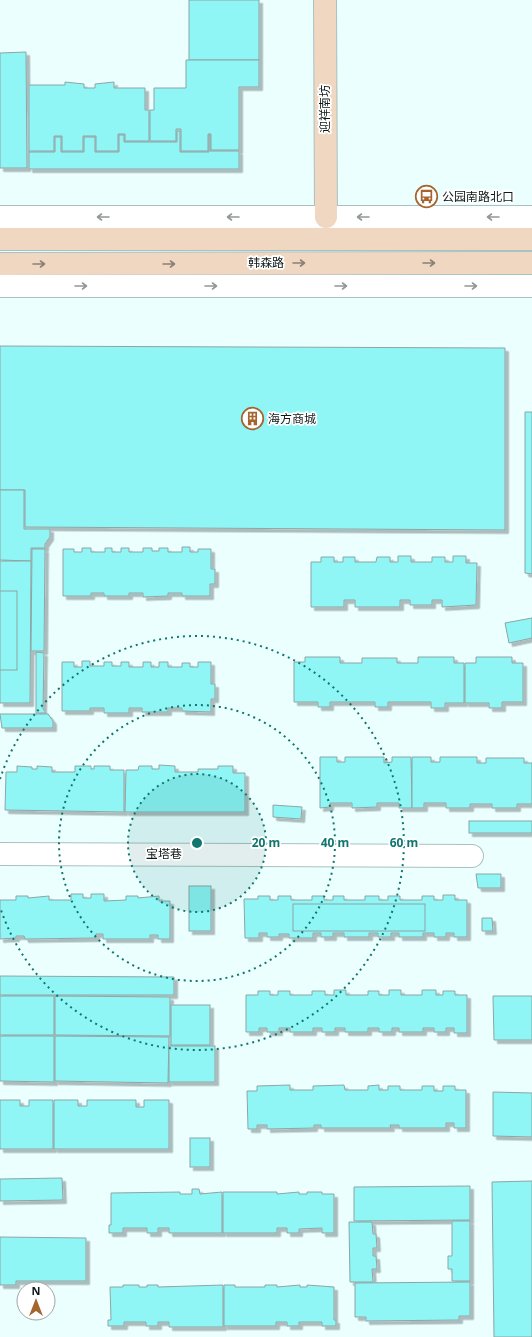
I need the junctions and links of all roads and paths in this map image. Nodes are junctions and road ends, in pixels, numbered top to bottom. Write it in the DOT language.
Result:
graph roads {
  1 [pos="325,0"];
  2 [pos="0,217"];
  3 [pos="326,217"];
  4 [pos="532,217"];
  5 [pos="0,239"];
  6 [pos="532,239"];
  7 [pos="532,263"];
  8 [pos="0,264"];
  9 [pos="0,286"];
  10 [pos="532,286"];
  11 [pos="0,854"];
  12 [pos="472,856"];
  1 -- 3 [label="main road, 迎祥南坊"];
  3 -- 2 [label="street, one-way"];
  4 -- 3 [label="street, one-way"];
  5 -- 6 [label="main road, 韩森路"];
  8 -- 7 [label="main road, 韩森路, one-way"];
  9 -- 10 [label="street, one-way"];
  11 -- 12 [label="street, 宝塔巷"];
}
